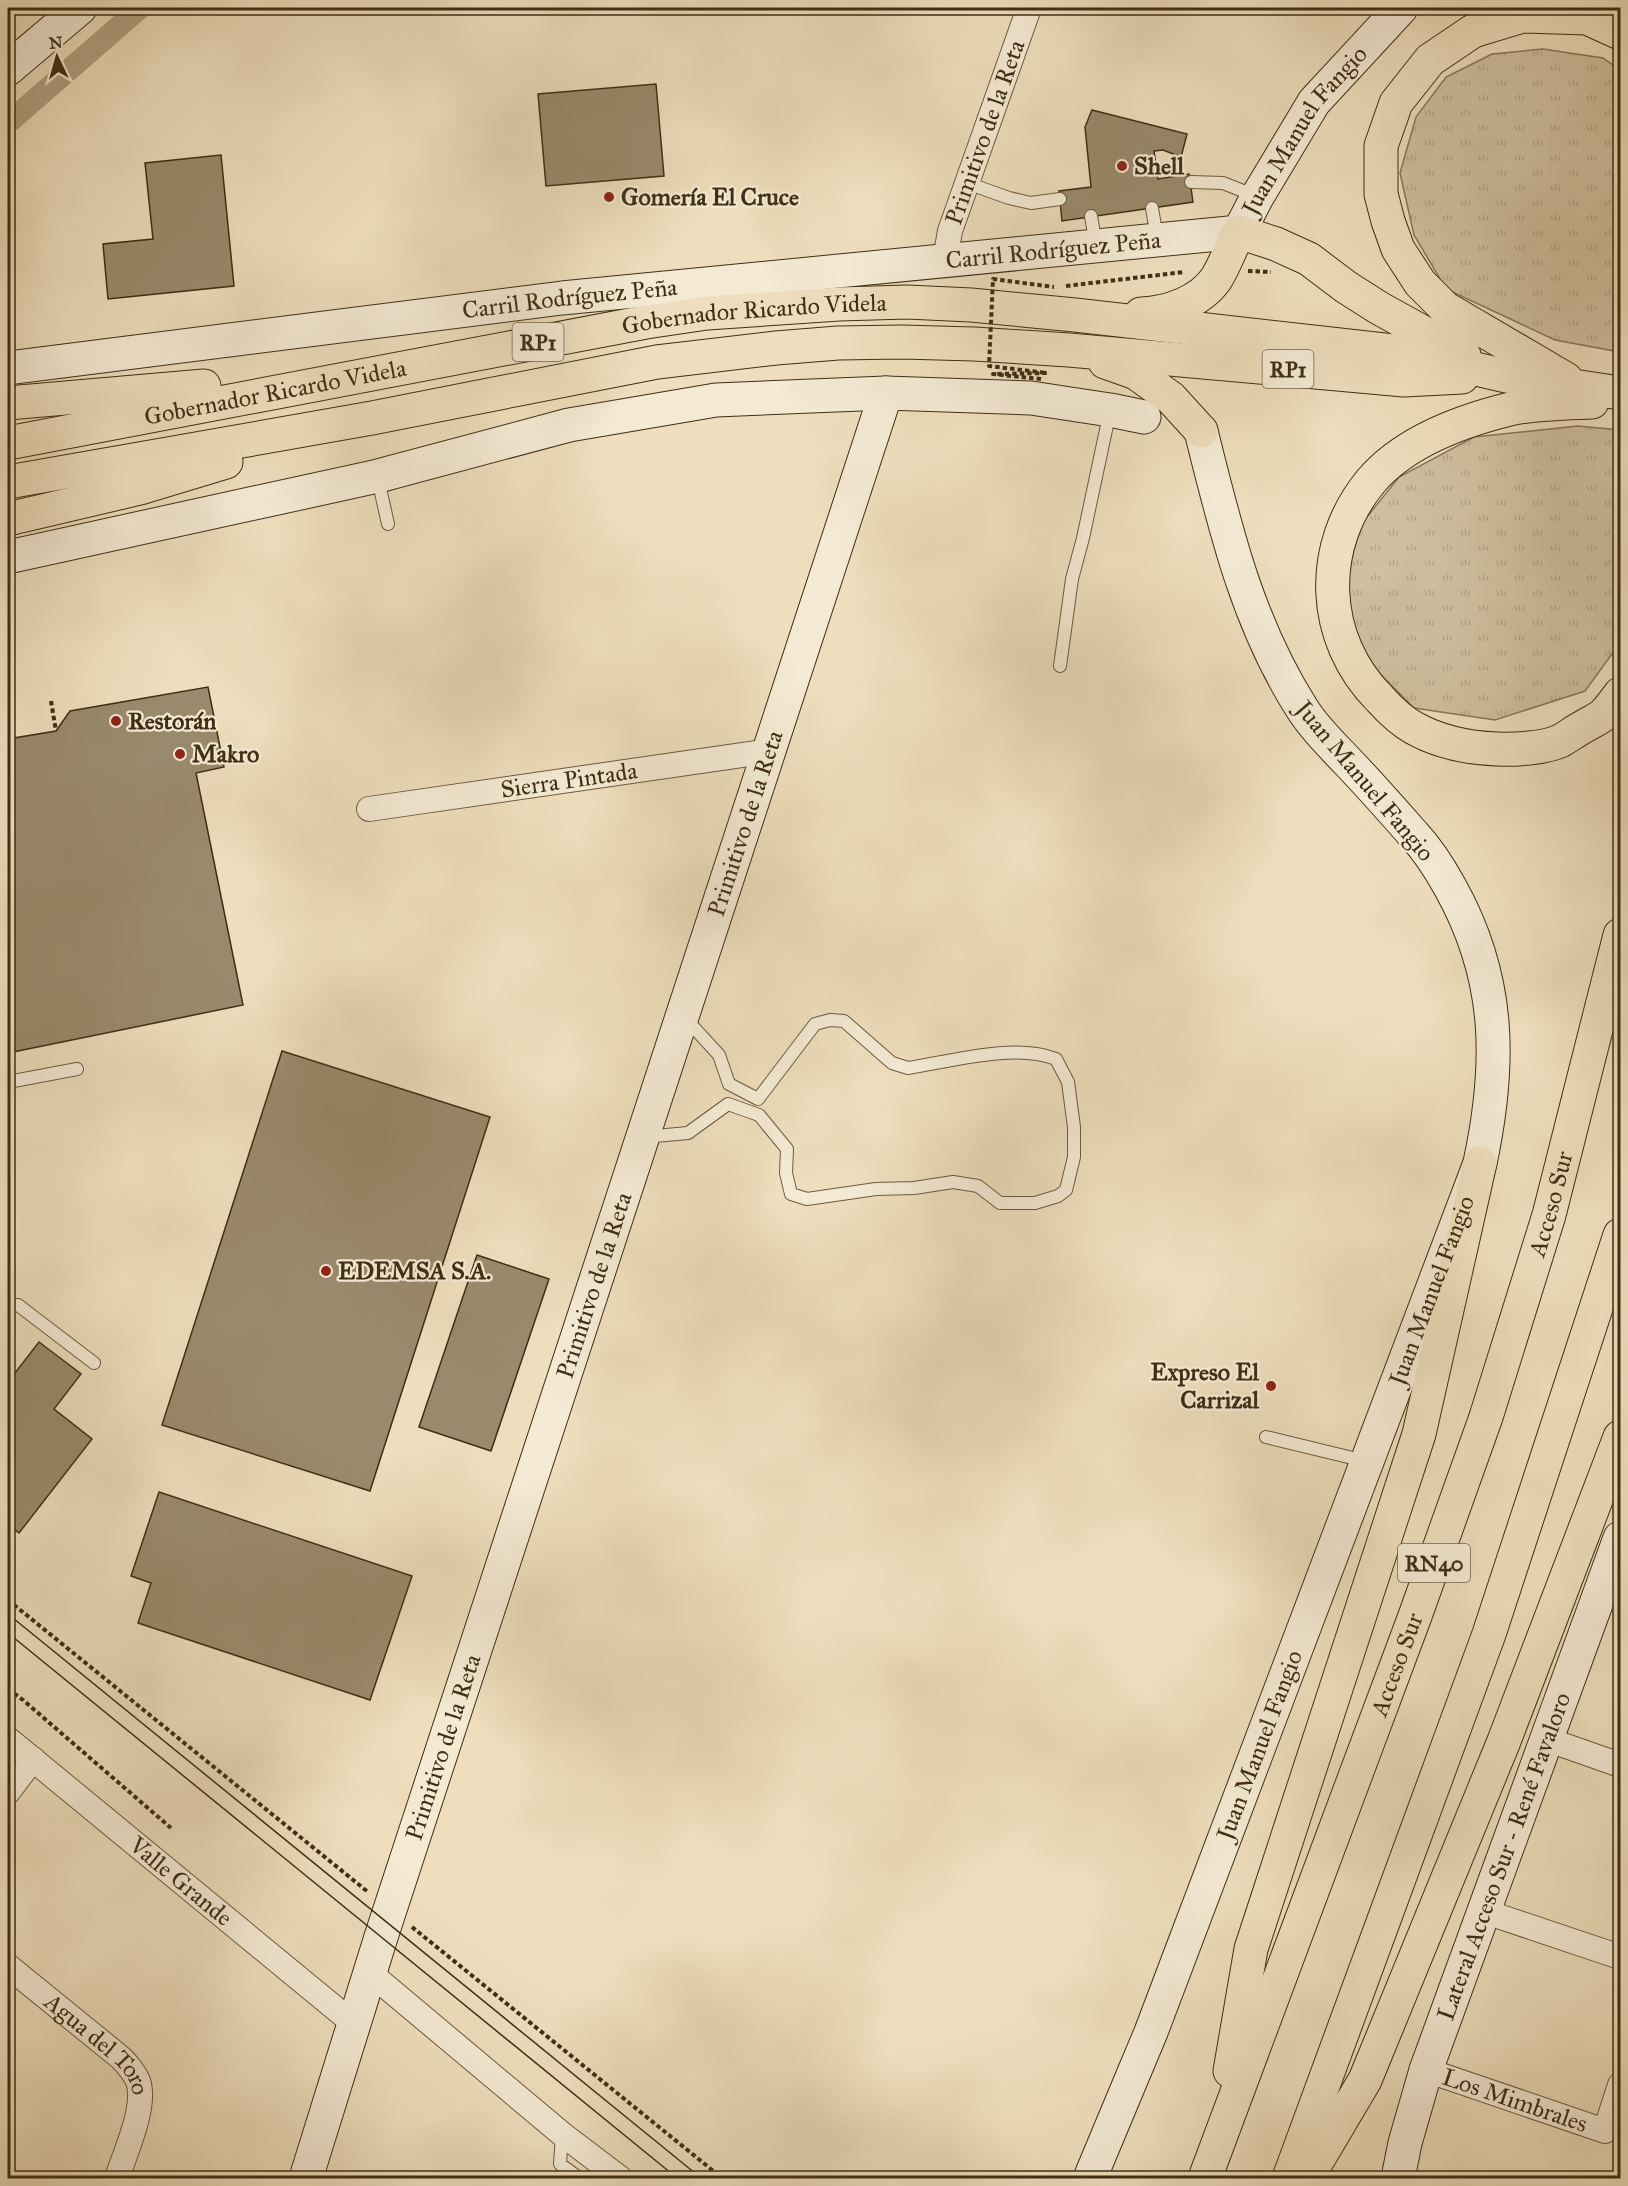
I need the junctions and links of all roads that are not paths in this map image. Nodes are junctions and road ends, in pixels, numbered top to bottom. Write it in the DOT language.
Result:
graph roads {
  1 [pos="80,8"];
  2 [pos="1029,8"];
  3 [pos="1401,8"];
  4 [pos="1620,33"];
  5 [pos="8,69"];
  6 [pos="1191,182"];
  7 [pos="967,183"];
  8 [pos="1257,197"];
  9 [pos="1060,199"];
  10 [pos="1152,208"];
  11 [pos="1239,232"];
  12 [pos="1157,240"];
  13 [pos="945,260"];
  14 [pos="1075,315"];
  15 [pos="1069,350"];
  16 [pos="8,368"];
  17 [pos="364,375"];
  18 [pos="1506,376"];
  19 [pos="1581,387"];
  20 [pos="886,393"];
  21 [pos="1620,393"];
  22 [pos="1620,400"];
  23 [pos="8,403"];
  24 [pos="1110,410"];
  25 [pos="1144,417"];
  26 [pos="372,418"];
  27 [pos="1201,431"];
  28 [pos="8,443"];
  29 [pos="378,477"];
  30 [pos="8,482"];
  31 [pos="8,519"];
  32 [pos="388,524"];
  33 [pos="8,557"];
  34 [pos="1060,666"];
  35 [pos="1620,694"];
  36 [pos="770,751"];
  37 [pos="369,809"];
  38 [pos="1620,935"];
  39 [pos="683,1016"];
  40 [pos="77,1069"];
  41 [pos="8,1082"];
  42 [pos="643,1137"];
  43 [pos="1479,1163"];
  44 [pos="1620,1235"];
  45 [pos="8,1306"];
  46 [pos="94,1363"];
  47 [pos="1266,1437"];
  48 [pos="1620,1437"];
  49 [pos="1365,1461"];
  50 [pos="1620,1538"];
  51 [pos="1613,1586"];
  52 [pos="8,1738"];
  53 [pos="1546,1739"];
  54 [pos="33,1759"];
  55 [pos="1620,1765"];
  56 [pos="8,1792"];
  57 [pos="1483,1911"];
  58 [pos="1620,1957"];
  59 [pos="8,1966"];
  60 [pos="370,1973"];
  61 [pos="354,2023"];
  62 [pos="1426,2070"];
  63 [pos="1620,2085"];
  64 [pos="562,2134"];
  65 [pos="1211,2164"];
  66 [pos="117,2178"];
  67 [pos="306,2178"];
  68 [pos="579,2178"];
  69 [pos="620,2178"];
  70 [pos="1090,2178"];
  71 [pos="1289,2178"];
  72 [pos="1307,2178"];
  73 [pos="1398,2178"];
  1 -- 5 [label="street"];
  2 -- 7 [label="street, Primitivo de la Reta"];
  3 -- 8 [label="street, Juan Manuel Fangio"];
  4 -- 19 [label="highway"];
  6 -- 8 [label="lane"];
  7 -- 9 [label="lane"];
  7 -- 13 [label="street, Primitivo de la Reta"];
  8 -- 11 [label="street, Juan Manuel Fangio"];
  10 -- 12 [label="lane"];
  11 -- 12 [label="street, Carril Rodríguez Peña"];
  11 -- 14 [label="highway"];
  11 -- 18 [label="highway"];
  12 -- 13 [label="street, Carril Rodríguez Peña"];
  13 -- 16 [label="street, Carril Rodríguez Peña"];
  14 -- 17 [label="highway, Gobernador Ricardo Videla / RP1"];
  14 -- 18 [label="highway, Gobernador Ricardo Videla / RP1"];
  15 -- 18 [label="highway, Gobernador Ricardo Videla / RP1"];
  15 -- 26 [label="highway, Gobernador Ricardo Videla / RP1"];
  15 -- 27 [label="highway"];
  17 -- 23 [label="highway"];
  17 -- 28 [label="highway, Gobernador Ricardo Videla / RP1"];
  18 -- 19 [label="highway, Gobernador Ricardo Videla"];
  19 -- 21 [label="highway, Gobernador Ricardo Videla"];
  20 -- 24 [label="street"];
  20 -- 29 [label="street"];
  20 -- 36 [label="street, Primitivo de la Reta"];
  22 -- 35 [label="highway"];
  24 -- 25 [label="street"];
  24 -- 34 [label="lane"];
  26 -- 30 [label="highway, Gobernador Ricardo Videla / RP1"];
  26 -- 31 [label="highway"];
  27 -- 43 [label="street, Juan Manuel Fangio"];
  29 -- 32 [label="lane"];
  29 -- 33 [label="street"];
  36 -- 37 [label="street, Sierra Pintada"];
  36 -- 39 [label="street, Primitivo de la Reta"];
  38 -- 65 [label="highway, Acceso Sur / RN40"];
  39 -- 42 [label="street, Primitivo de la Reta"];
  39 -- 42 [label="lane"];
  40 -- 41 [label="lane"];
  42 -- 60 [label="street, Primitivo de la Reta"];
  43 -- 49 [label="street, Juan Manuel Fangio"];
  43 -- 65 [label="highway"];
  44 -- 71 [label="highway, RN40"];
  45 -- 46 [label="lane"];
  47 -- 49 [label="lane"];
  48 -- 72 [label="highway"];
  49 -- 70 [label="street, Juan Manuel Fangio"];
  50 -- 51 [label="street, Lateral Acceso Sur - René Favaloro"];
  51 -- 53 [label="street, Lateral Acceso Sur - René Favaloro"];
  52 -- 54 [label="street, Valle Grande"];
  53 -- 55 [label="street"];
  53 -- 57 [label="street, Lateral Acceso Sur - René Favaloro"];
  54 -- 56 [label="street"];
  54 -- 61 [label="street, Valle Grande"];
  57 -- 58 [label="street"];
  57 -- 62 [label="street, Lateral Acceso Sur - René Favaloro"];
  59 -- 66 [label="street, Agua del Toro"];
  60 -- 61 [label="street, Primitivo de la Reta"];
  60 -- 64 [label="street"];
  61 -- 67 [label="street, Primitivo de la Reta"];
  62 -- 63 [label="street, Los Mimbrales"];
  62 -- 73 [label="street, Lateral Acceso Sur - René Favaloro"];
  64 -- 68 [label="lane"];
  64 -- 69 [label="street"];
}
